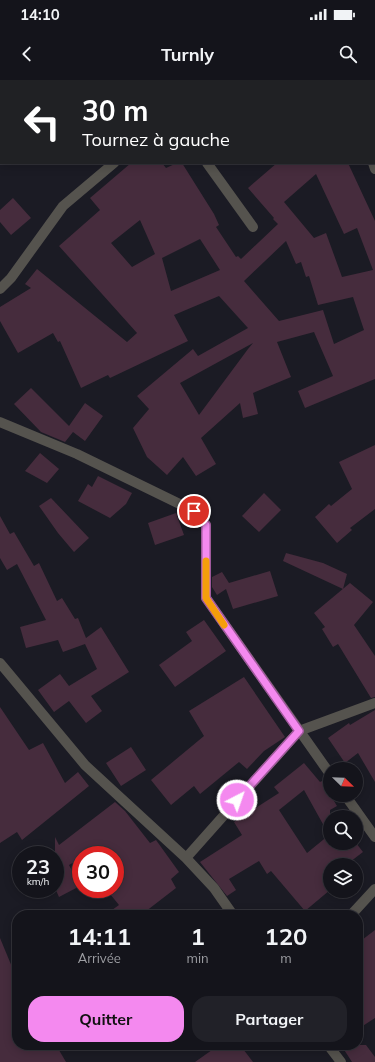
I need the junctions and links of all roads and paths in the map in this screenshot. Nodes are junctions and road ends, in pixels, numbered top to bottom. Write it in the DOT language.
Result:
graph roads {
  1 [pos="113,164"];
  2 [pos="208,164"];
  3 [pos="253,227"];
  4 [pos="0,289"];
  5 [pos="0,422"];
  6 [pos="0,663"];
  7 [pos="375,703"];
  8 [pos="299,731"];
  9 [pos="323,764"];
  10 [pos="350,802"];
  11 [pos="375,837"];
  12 [pos="186,858"];
  13 [pos="375,888"];
  14 [pos="229,910"];
  15 [pos="355,910"];
  16 [pos="332,1050"];
  17 [pos="341,1062"];
  1 -- 4 [label="street"];
  2 -- 3 [label="street"];
  5 -- 8 [label="street"];
  6 -- 12 [label="street"];
  7 -- 8 [label="street"];
  8 -- 9 [label="street"];
  8 -- 12 [label="street"];
  10 -- 11 [label="street"];
  12 -- 14 [label="street"];
  13 -- 15 [label="street"];
  16 -- 17 [label="street"];
}
